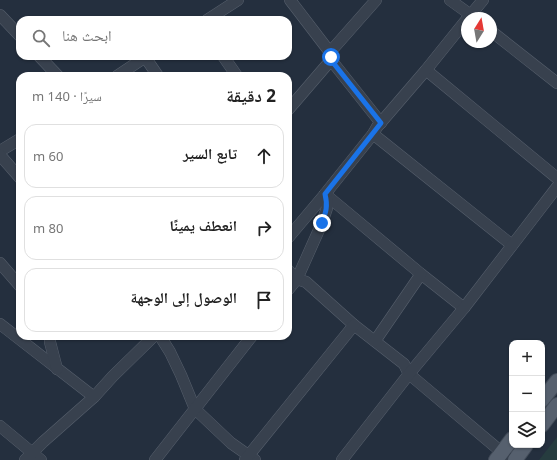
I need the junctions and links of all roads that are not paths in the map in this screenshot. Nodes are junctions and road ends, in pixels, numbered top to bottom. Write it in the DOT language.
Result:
graph roads {
  1 [pos="238,0"];
  2 [pos="290,0"];
  3 [pos="376,0"];
  4 [pos="450,0"];
  5 [pos="483,0"];
  6 [pos="464,12"];
  7 [pos="474,12"];
  8 [pos="0,15"];
  9 [pos="213,16"];
  10 [pos="461,28"];
  11 [pos="16,32"];
  12 [pos="497,36"];
  13 [pos="330,56"];
  14 [pos="43,60"];
  15 [pos="141,60"];
  16 [pos="148,60"];
  17 [pos="226,60"];
  18 [pos="426,70"];
  19 [pos="54,72"];
  20 [pos="123,72"];
  21 [pos="155,72"];
  22 [pos="234,72"];
  23 [pos="557,83"];
  24 [pos="292,105"];
  25 [pos="381,123"];
  26 [pos="373,134"];
  27 [pos="16,142"];
  28 [pos="0,152"];
  29 [pos="16,173"];
  30 [pos="557,178"];
  31 [pos="557,186"];
  32 [pos="325,194"];
  33 [pos="292,233"];
  34 [pos="512,245"];
  35 [pos="0,263"];
  36 [pos="292,274"];
  37 [pos="421,274"];
  38 [pos="298,279"];
  39 [pos="16,281"];
  40 [pos="292,286"];
  41 [pos="464,308"];
  42 [pos="0,324"];
  43 [pos="354,325"];
  44 [pos="16,337"];
  45 [pos="20,340"];
  46 [pos="50,340"];
  47 [pos="150,340"];
  48 [pos="162,340"];
  49 [pos="249,340"];
  50 [pos="375,341"];
  51 [pos="57,369"];
  52 [pos="409,374"];
  53 [pos="557,381"];
  54 [pos="545,396"];
  55 [pos="94,397"];
  56 [pos="557,405"];
  57 [pos="195,409"];
  58 [pos="545,421"];
  59 [pos="0,426"];
  60 [pos="509,445"];
  61 [pos="524,448"];
  62 [pos="29,456"];
  63 [pos="503,457"];
  64 [pos="250,458"];
  65 [pos="41,460"];
  66 [pos="155,460"];
  67 [pos="342,460"];
  68 [pos="515,460"];
  1 -- 9 [label="street"];
  2 -- 13 [label="street"];
  3 -- 13 [label="street"];
  4 -- 6 [label="street"];
  5 -- 7 [label="street"];
  8 -- 11 [label="street"];
  10 -- 18 [label="street"];
  12 -- 23 [label="street"];
  13 -- 24 [label="street"];
  13 -- 25 [label="street"];
  14 -- 19 [label="street"];
  15 -- 20 [label="street"];
  16 -- 21 [label="street"];
  17 -- 22 [label="street"];
  18 -- 25 [label="street"];
  18 -- 30 [label="street"];
  25 -- 26 [label="street"];
  26 -- 32 [label="street"];
  26 -- 34 [label="street"];
  27 -- 28 [label="street"];
  28 -- 29 [label="street"];
  31 -- 34 [label="street"];
  32 -- 33 [label="street"];
  32 -- 37 [label="street"];
  32 -- 38 [label="street"];
  34 -- 41 [label="street"];
  35 -- 39 [label="street"];
  36 -- 38 [label="street"];
  37 -- 41 [label="street"];
  37 -- 50 [label="street"];
  38 -- 40 [label="street"];
  38 -- 43 [label="street"];
  41 -- 52 [label="street"];
  42 -- 44 [label="street"];
  43 -- 50 [label="street"];
  43 -- 64 [label="street"];
  45 -- 51 [label="street"];
  46 -- 51 [label="street"];
  47 -- 55 [label="street"];
  48 -- 57 [label="street"];
  49 -- 57 [label="street"];
  50 -- 52 [label="street"];
  51 -- 55 [label="street"];
  52 -- 63 [label="street"];
  52 -- 67 [label="street"];
  53 -- 54 [label="main road"];
  55 -- 62 [label="street"];
  56 -- 58 [label="main road"];
  57 -- 64 [label="street"];
  57 -- 66 [label="street"];
  59 -- 62 [label="street"];
  60 -- 63 [label="main road"];
  61 -- 68 [label="main road"];
  62 -- 65 [label="street"];
}
